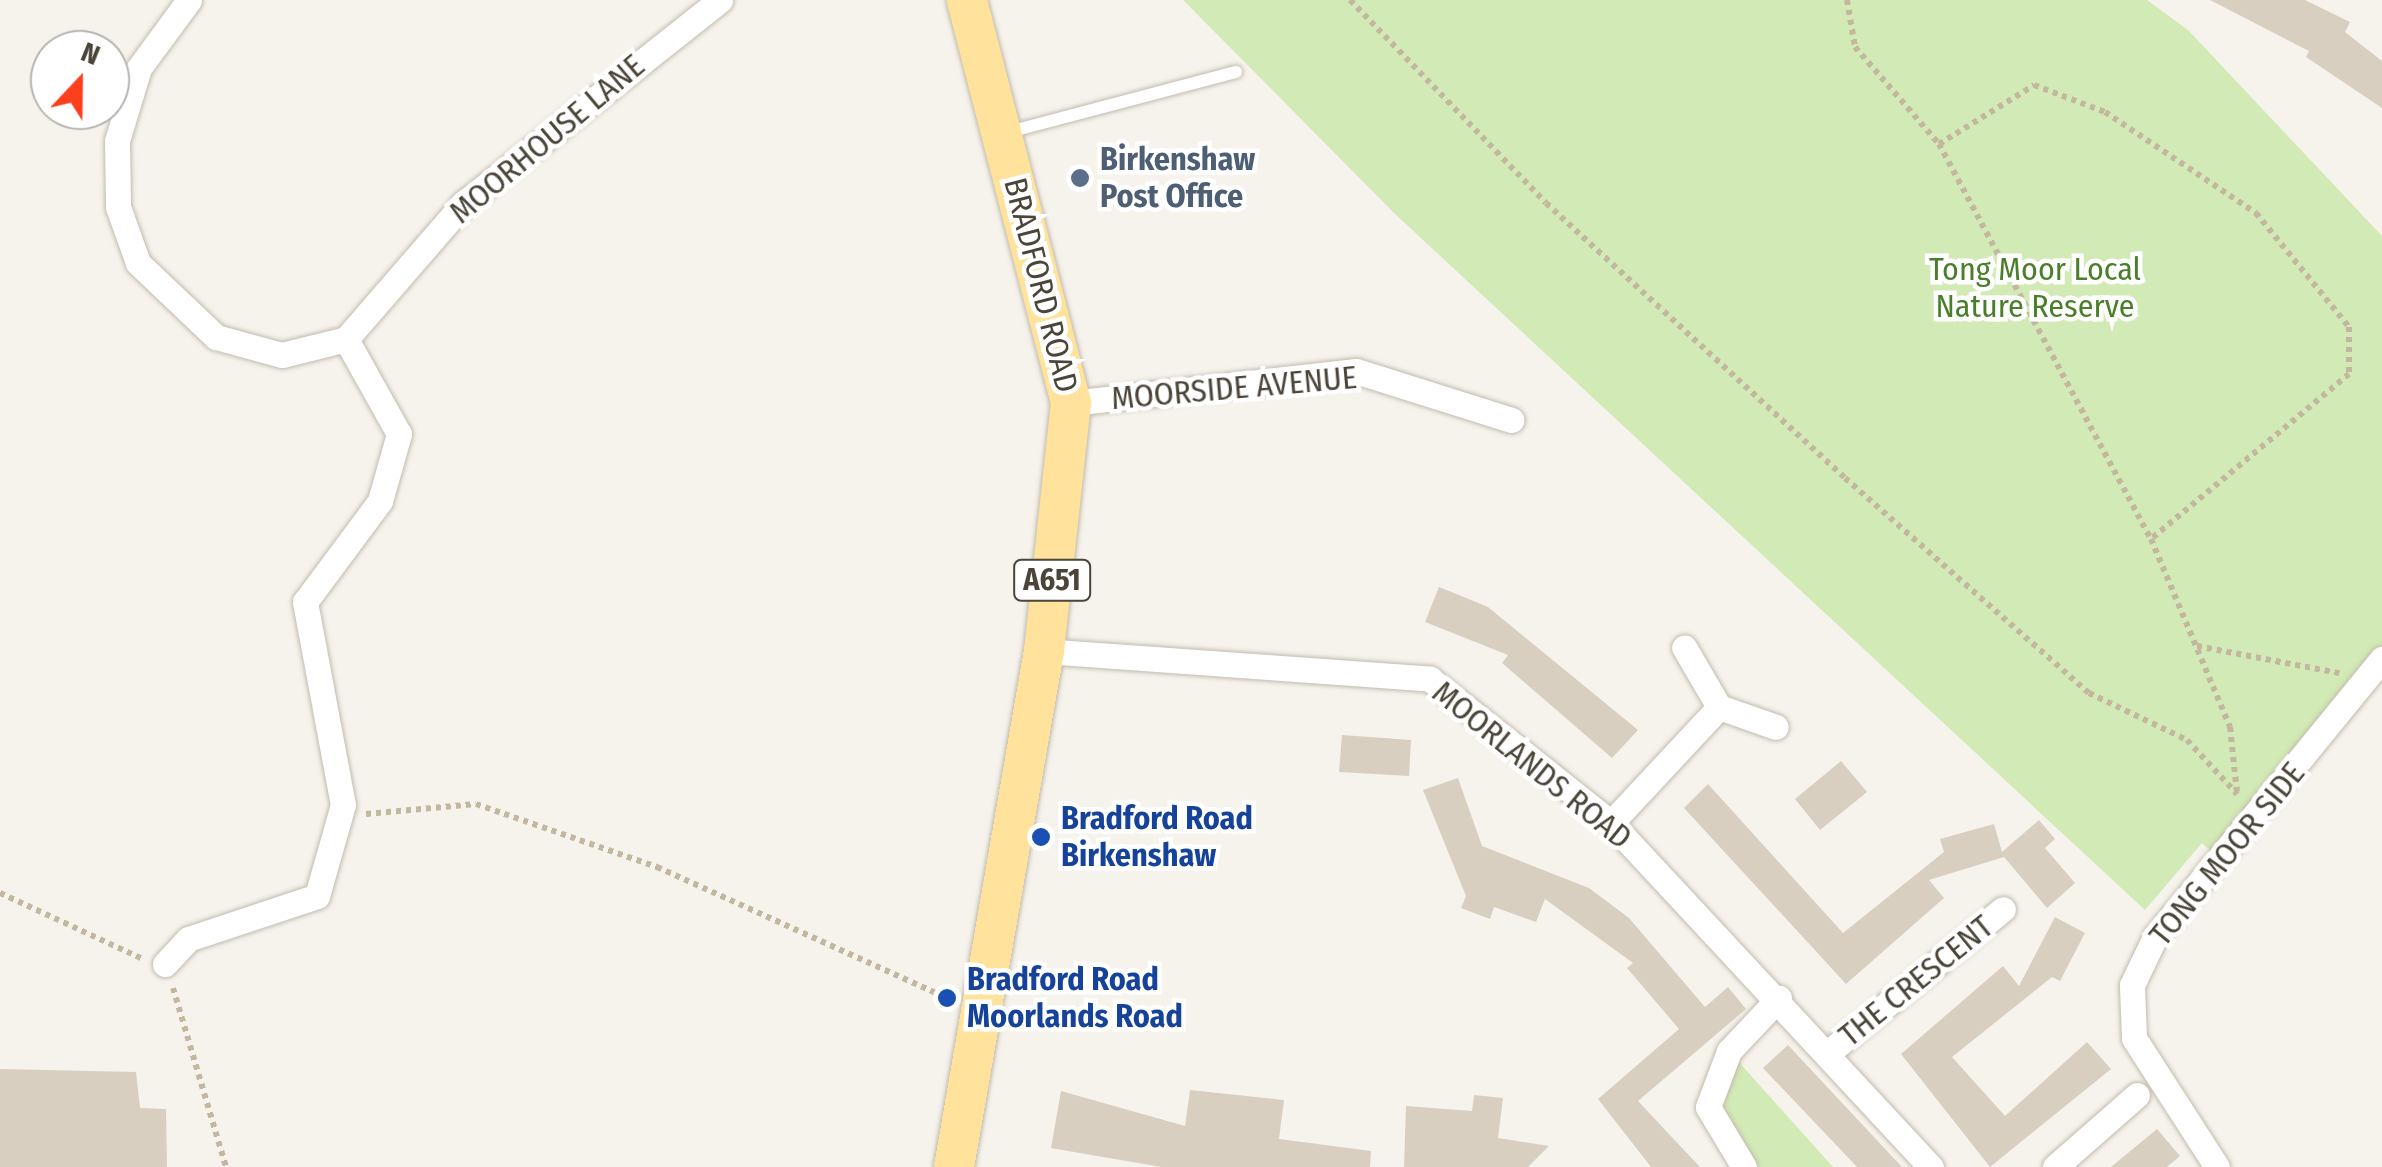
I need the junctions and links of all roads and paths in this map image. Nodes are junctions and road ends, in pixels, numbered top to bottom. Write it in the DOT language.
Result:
graph roads {
  1 [pos="189,0"];
  2 [pos="720,0"];
  3 [pos="967,0"];
  4 [pos="1350,0"];
  5 [pos="1847,0"];
  6 [pos="1236,72"];
  7 [pos="1002,133"];
  8 [pos="1939,144"];
  9 [pos="346,339"];
  10 [pos="1071,403"];
  11 [pos="1511,420"];
  12 [pos="2151,539"];
  13 [pos="2197,646"];
  14 [pos="1684,647"];
  15 [pos="1044,651"];
  16 [pos="2382,658"];
  17 [pos="2364,678"];
  18 [pos="1719,708"];
  19 [pos="1776,726"];
  20 [pos="2237,794"];
  21 [pos="340,817"];
  22 [pos="1611,822"];
  23 [pos="2242,837"];
  24 [pos="0,892"];
  25 [pos="2003,909"];
  26 [pos="165,964"];
  27 [pos="1778,998"];
  28 [pos="981,1014"];
  29 [pos="1829,1052"];
  30 [pos="2137,1095"];
  31 [pos="226,1167"];
  32 [pos="954,1167"];
  33 [pos="1744,1167"];
  34 [pos="1931,1167"];
  35 [pos="2055,1167"];
  36 [pos="2217,1167"];
  1 -- 9 [label="street"];
  2 -- 9 [label="street, MOORHOUSE LANE"];
  3 -- 7 [label="main road, BRADFORD ROAD / A651"];
  4 -- 20 [label="path"];
  5 -- 8 [label="path"];
  6 -- 7 [label="lane"];
  7 -- 10 [label="main road, BRADFORD ROAD / A651"];
  8 -- 12 [label="path"];
  8 -- 12 [label="path"];
  9 -- 21 [label="street"];
  10 -- 11 [label="street, MOORSIDE AVENUE"];
  10 -- 15 [label="main road, BRADFORD ROAD / A651"];
  12 -- 13 [label="path"];
  13 -- 17 [label="path"];
  13 -- 20 [label="path"];
  14 -- 18 [label="street"];
  15 -- 22 [label="street, MOORLANDS ROAD"];
  15 -- 28 [label="main road, BRADFORD ROAD / A651"];
  16 -- 17 [label="street, TONG MOOR SIDE"];
  17 -- 23 [label="street, TONG MOOR SIDE"];
  18 -- 19 [label="street"];
  18 -- 22 [label="street"];
  20 -- 23 [label="path"];
  21 -- 26 [label="street"];
  21 -- 28 [label="path"];
  22 -- 27 [label="street, MOORLANDS ROAD"];
  23 -- 36 [label="street, TONG MOOR SIDE"];
  24 -- 26 [label="path"];
  25 -- 29 [label="street, THE CRESCENT"];
  26 -- 31 [label="path"];
  27 -- 29 [label="street, MOORLANDS ROAD"];
  27 -- 33 [label="street"];
  28 -- 32 [label="main road, BRADFORD ROAD / A651"];
  29 -- 34 [label="street, MOORLANDS ROAD"];
  30 -- 35 [label="street"];
}
